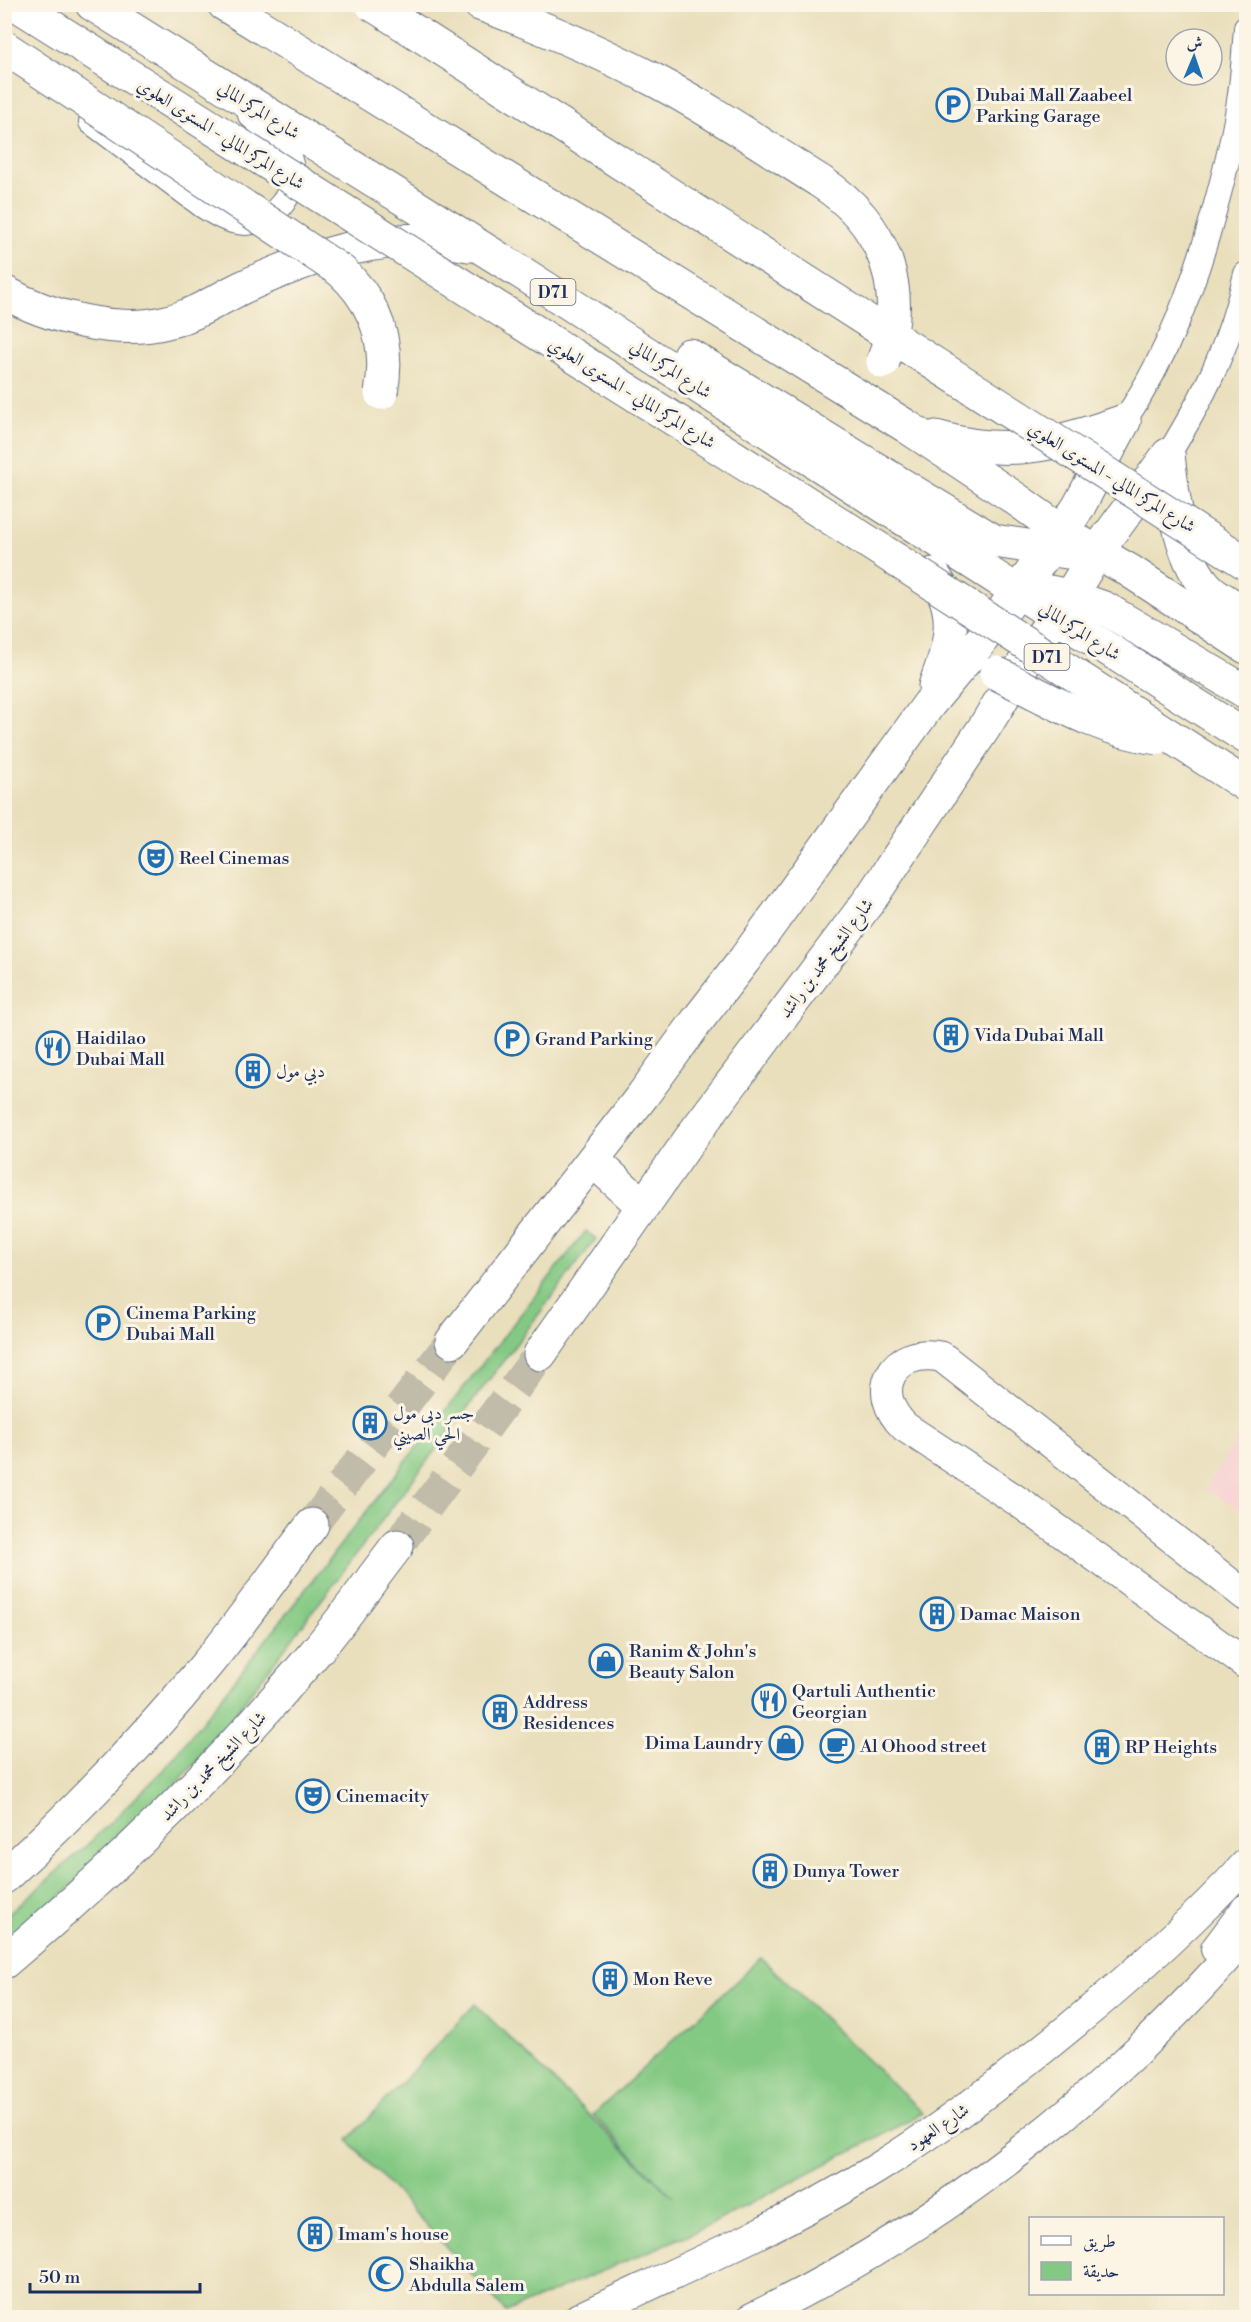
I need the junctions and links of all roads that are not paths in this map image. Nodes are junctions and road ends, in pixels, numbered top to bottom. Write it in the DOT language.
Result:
graph roads {
  1 [pos="16,4"];
  2 [pos="92,4"];
  3 [pos="224,4"];
  4 [pos="372,4"];
  5 [pos="480,4"];
  6 [pos="1246,28"];
  7 [pos="4,47"];
  8 [pos="4,58"];
  9 [pos="219,85"];
  10 [pos="480,247"];
  11 [pos="1246,274"];
  12 [pos="530,278"];
  13 [pos="4,292"];
  14 [pos="883,362"];
  15 [pos="381,393"];
  16 [pos="1124,421"];
  17 [pos="906,426"];
  18 [pos="1168,455"];
  19 [pos="1013,497"];
  20 [pos="871,498"];
  21 [pos="994,541"];
  22 [pos="1055,542"];
  23 [pos="1097,552"];
  24 [pos="1246,562"];
  25 [pos="1019,591"];
  26 [pos="1063,606"];
  27 [pos="1246,614"];
  28 [pos="1096,622"];
  29 [pos="1246,647"];
  30 [pos="996,673"];
  31 [pos="1246,692"];
  32 [pos="1179,694"];
  33 [pos="929,704"];
  34 [pos="984,728"];
  35 [pos="1246,737"];
  36 [pos="1175,739"];
  37 [pos="1246,785"];
  38 [pos="592,1160"];
  39 [pos="643,1206"];
  40 [pos="452,1341"];
  41 [pos="540,1354"];
  42 [pos="312,1525"];
  43 [pos="397,1546"];
  44 [pos="1246,1596"];
  45 [pos="1246,1664"];
  46 [pos="1246,1864"];
  47 [pos="4,1877"];
  48 [pos="1246,1909"];
  49 [pos="1246,1937"];
  50 [pos="4,1962"];
  51 [pos="1179,2011"];
  52 [pos="615,2307"];
  53 [pos="579,2318"];
  54 [pos="752,2318"];
  1 -- 36 [label="main road, شارع المركز المالي - المستوى العلوي / D71, bridge"];
  2 -- 9 [label="main road, شارع المركز المالي / D71"];
  3 -- 17 [label="main road"];
  4 -- 24 [label="main road, شارع المركز المالي - المستوى العلوي, bridge"];
  5 -- 14 [label="main road, bridge"];
  6 -- 16 [label="street"];
  7 -- 15 [label="main road, bridge"];
  8 -- 9 [label="street"];
  9 -- 10 [label="main road, شارع المركز المالي / D71"];
  10 -- 12 [label="main road, شارع المركز المالي / D71"];
  10 -- 13 [label="main road"];
  11 -- 18 [label="street"];
  12 -- 20 [label="main road, شارع المركز المالي / D71"];
  12 -- 21 [label="main road"];
  16 -- 17 [label="main road"];
  16 -- 22 [label="main road"];
  17 -- 19 [label="main road"];
  18 -- 23 [label="main road, شارع الشيخ محمد بن راشد"];
  18 -- 27 [label="main road"];
  19 -- 21 [label="main road"];
  19 -- 22 [label="main road"];
  20 -- 25 [label="main road, شارع المركز المالي / D71"];
  20 -- 33 [label="main road"];
  21 -- 22 [label="main road"];
  22 -- 23 [label="main road"];
  22 -- 25 [label="main road"];
  23 -- 26 [label="main road, شارع الشيخ محمد بن راشد"];
  23 -- 29 [label="main road"];
  25 -- 26 [label="main road"];
  25 -- 33 [label="main road"];
  26 -- 28 [label="main road"];
  26 -- 34 [label="main road, شارع الشيخ محمد بن راشد"];
  28 -- 31 [label="main road"];
  28 -- 32 [label="main road, شارع المركز المالي / D71"];
  30 -- 36 [label="main road, bridge"];
  32 -- 34 [label="main road"];
  32 -- 35 [label="main road, شارع المركز المالي / D71"];
  33 -- 38 [label="main road"];
  34 -- 39 [label="main road, شارع الشيخ محمد بن راشد"];
  36 -- 37 [label="main road, شارع المركز المالي - المستوى العلوي / D71, bridge"];
  38 -- 39 [label="main road"];
  38 -- 40 [label="main road"];
  39 -- 41 [label="main road, شارع الشيخ محمد بن راشد"];
  42 -- 47 [label="main road"];
  43 -- 50 [label="main road, شارع الشيخ محمد بن راشد"];
  44 -- 45 [label="street"];
  46 -- 52 [label="street, شارع العهود"];
  48 -- 51 [label="street"];
  49 -- 51 [label="street"];
  51 -- 54 [label="street"];
  52 -- 53 [label="street, شارع العهود"];
}
